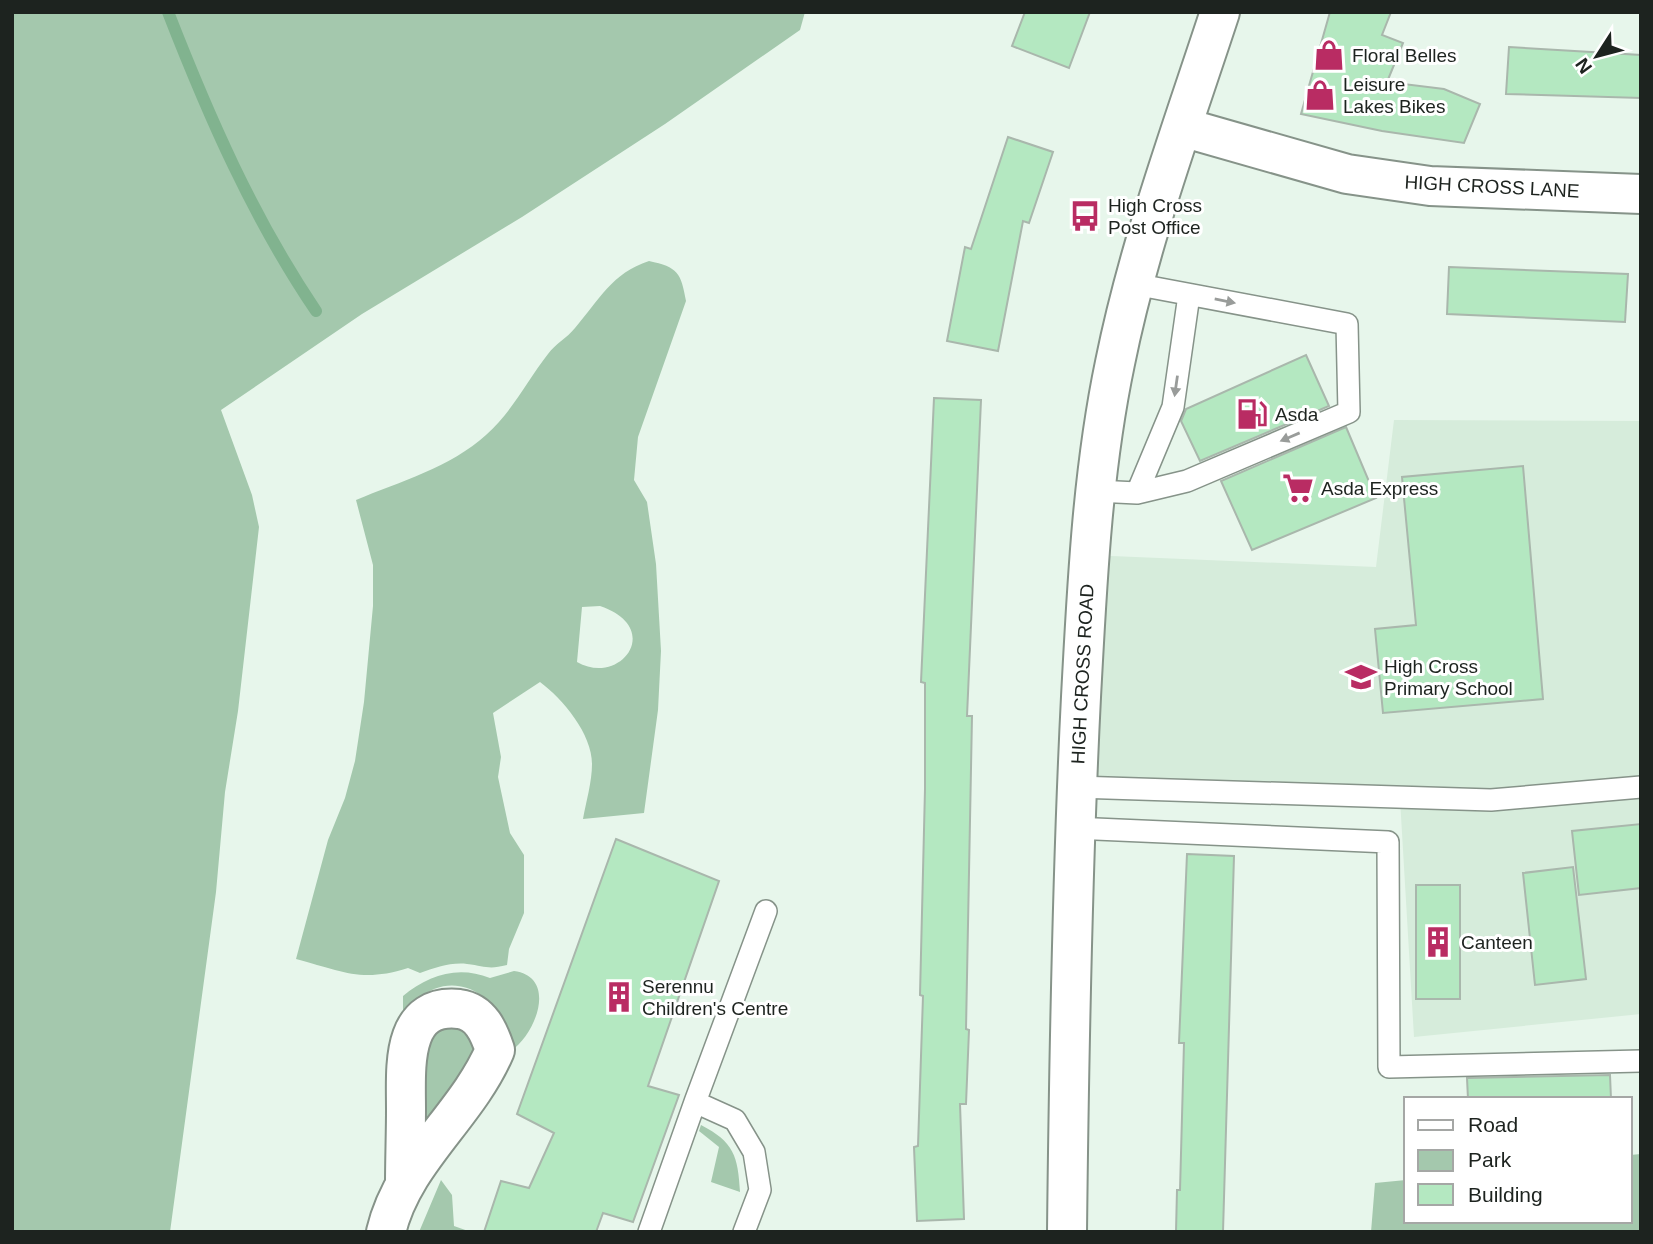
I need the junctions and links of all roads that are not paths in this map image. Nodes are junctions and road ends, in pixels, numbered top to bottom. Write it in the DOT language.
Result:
graph roads {
  1 [pos="1220,12"];
  2 [pos="1182,127"];
  3 [pos="1641,194"];
  4 [pos="1134,284"];
  5 [pos="1189,295"];
  6 [pos="1096,491"];
  7 [pos="1137,493"];
  8 [pos="1076,787"];
  9 [pos="1641,787"];
  10 [pos="1073,828"];
  11 [pos="766,911"];
  12 [pos="1641,1061"];
  13 [pos="695,1102"];
  14 [pos="405,1184"];
  15 [pos="386,1232"];
  16 [pos="649,1232"];
  17 [pos="744,1232"];
  18 [pos="1067,1232"];
  1 -- 2 [label="main road, HIGH CROSS ROAD"];
  2 -- 3 [label="main road, HIGH CROSS LANE"];
  2 -- 4 [label="main road, HIGH CROSS ROAD"];
  4 -- 5 [label="lane"];
  4 -- 6 [label="main road, HIGH CROSS ROAD"];
  5 -- 7 [label="lane, one-way"];
  5 -- 7 [label="lane, one-way"];
  6 -- 7 [label="lane"];
  6 -- 8 [label="main road, HIGH CROSS ROAD"];
  8 -- 9 [label="lane"];
  8 -- 10 [label="main road, HIGH CROSS ROAD"];
  10 -- 12 [label="lane"];
  10 -- 18 [label="main road, HIGH CROSS ROAD"];
  11 -- 13 [label="lane"];
  13 -- 16 [label="lane"];
  13 -- 17 [label="lane"];
  14 -- 15 [label="main road"];
}
